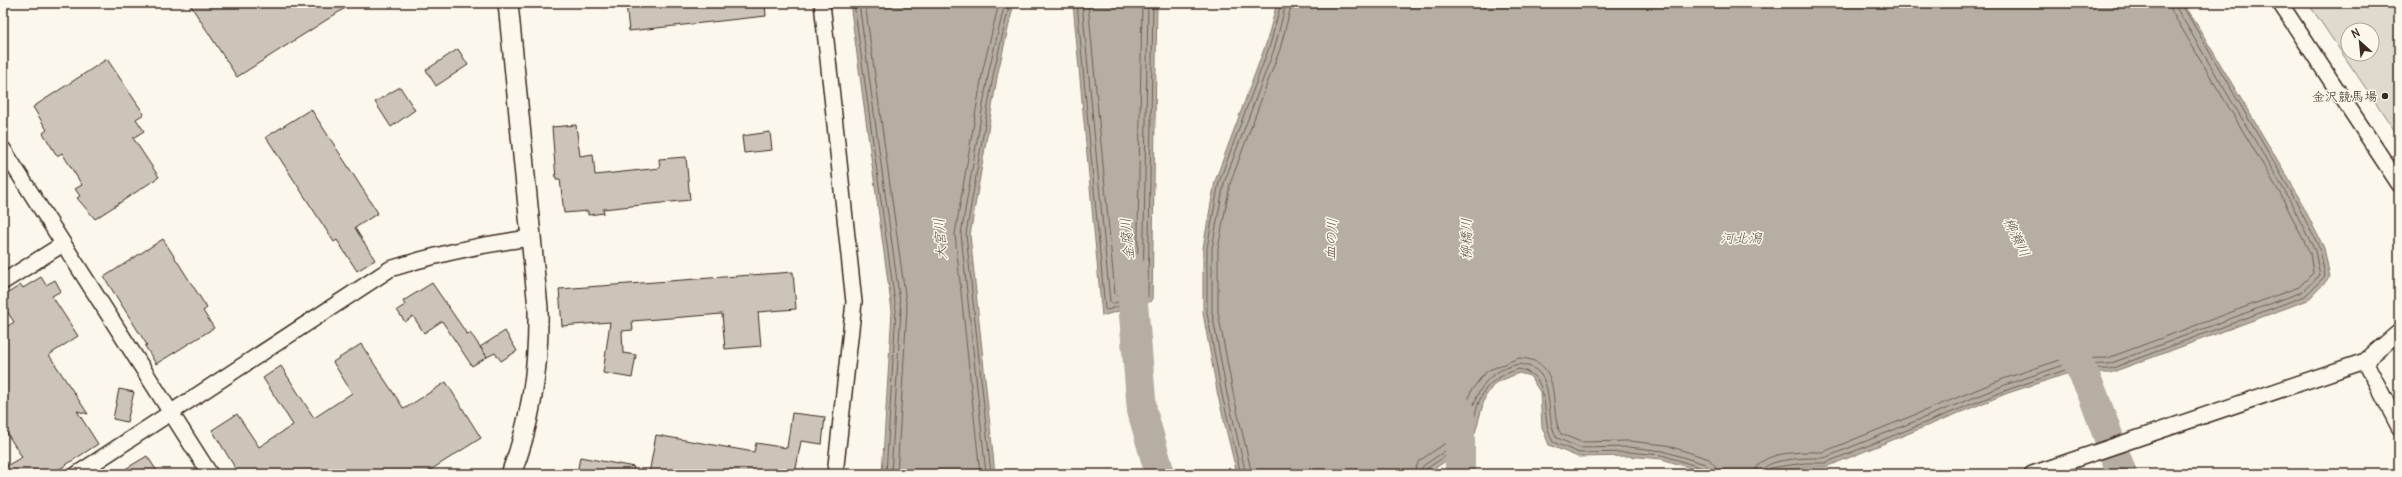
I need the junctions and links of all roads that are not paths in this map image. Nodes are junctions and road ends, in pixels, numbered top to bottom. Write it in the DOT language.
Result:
graph roads {
  1 [pos="508,3"];
  2 [pos="822,3"];
  3 [pos="2280,3"];
  4 [pos="3,149"];
  5 [pos="2399,184"];
  6 [pos="531,238"];
  7 [pos="63,244"];
  8 [pos="3,282"];
  9 [pos="2399,332"];
  10 [pos="2365,361"];
  11 [pos="172,414"];
  12 [pos="2399,427"];
  13 [pos="77,474"];
  14 [pos="210,474"];
  15 [pos="511,474"];
  16 [pos="835,474"];
  17 [pos="2032,474"];
  1 -- 6 [label="street"];
  2 -- 16 [label="street"];
  3 -- 5 [label="street"];
  4 -- 7 [label="street"];
  6 -- 11 [label="street"];
  6 -- 15 [label="street"];
  7 -- 8 [label="street"];
  7 -- 11 [label="street"];
  9 -- 10 [label="street"];
  10 -- 12 [label="street"];
  10 -- 17 [label="street"];
  11 -- 13 [label="street"];
  11 -- 14 [label="street"];
}
